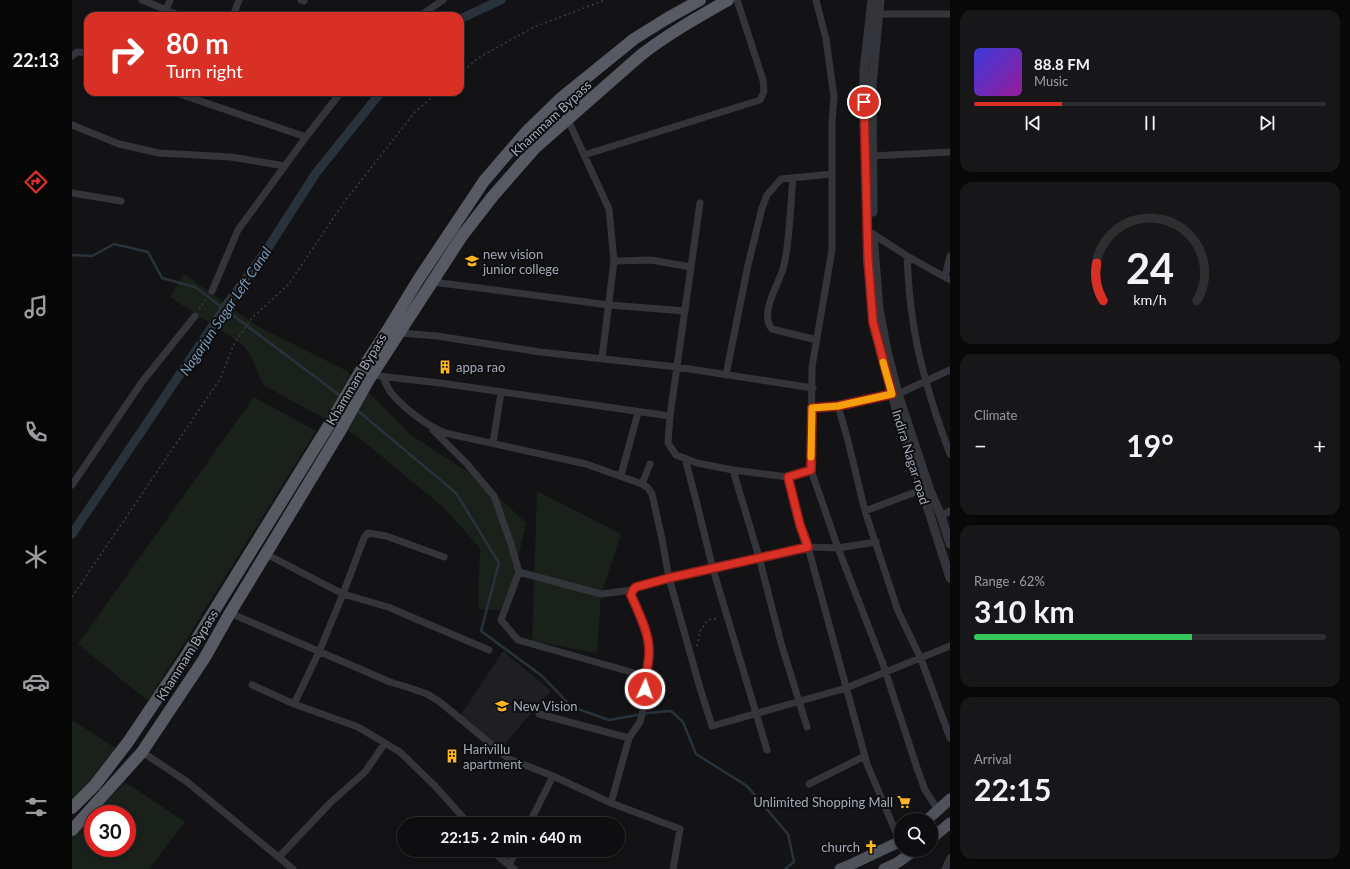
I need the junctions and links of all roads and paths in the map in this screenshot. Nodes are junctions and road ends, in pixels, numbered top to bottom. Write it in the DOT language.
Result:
graph roads {
  1 [pos="142,0"];
  2 [pos="170,0"];
  3 [pos="239,0"];
  4 [pos="443,0"];
  5 [pos="605,0"];
  6 [pos="700,0"];
  7 [pos="728,0"];
  8 [pos="737,0"];
  9 [pos="816,0"];
  10 [pos="872,0"];
  11 [pos="880,0"];
  12 [pos="163,12"];
  13 [pos="165,12"];
  14 [pos="234,12"];
  15 [pos="426,12"];
  16 [pos="878,14"];
  17 [pos="950,14"];
  18 [pos="84,53"];
  19 [pos="72,56"];
  20 [pos="464,70"];
  21 [pos="186,96"];
  22 [pos="338,96"];
  23 [pos="433,96"];
  24 [pos="568,120"];
  25 [pos="72,125"];
  26 [pos="306,137"];
  27 [pos="950,152"];
  28 [pos="584,156"];
  29 [pos="872,156"];
  30 [pos="285,166"];
  31 [pos="832,174"];
  32 [pos="793,178"];
  33 [pos="72,193"];
  34 [pos="121,201"];
  35 [pos="700,203"];
  36 [pos="873,234"];
  37 [pos="906,256"];
  38 [pos="950,256"];
  39 [pos="614,261"];
  40 [pos="691,267"];
  41 [pos="948,278"];
  42 [pos="433,282"];
  43 [pos="212,291"];
  44 [pos="609,305"];
  45 [pos="685,311"];
  46 [pos="195,316"];
  47 [pos="400,332"];
  48 [pos="816,340"];
  49 [pos="602,358"];
  50 [pos="677,366"];
  51 [pos="950,370"];
  52 [pos="726,375"];
  53 [pos="370,378"];
  54 [pos="926,380"];
  55 [pos="813,388"];
  56 [pos="501,393"];
  57 [pos="895,394"];
  58 [pos="838,406"];
  59 [pos="812,408"];
  60 [pos="638,413"];
  61 [pos="670,416"];
  62 [pos="431,427"];
  63 [pos="493,443"];
  64 [pos="950,454"];
  65 [pos="685,458"];
  66 [pos="650,464"];
  67 [pos="733,470"];
  68 [pos="811,470"];
  69 [pos="621,475"];
  70 [pos="788,477"];
  71 [pos="642,484"];
  72 [pos="72,485"];
  73 [pos="921,490"];
  74 [pos="865,511"];
  75 [pos="950,511"];
  76 [pos="941,516"];
  77 [pos="876,542"];
  78 [pos="950,544"];
  79 [pos="808,547"];
  80 [pos="838,548"];
  81 [pos="266,554"];
  82 [pos="444,557"];
  83 [pos="759,557"];
  84 [pos="713,569"];
  85 [pos="519,572"];
  86 [pos="669,578"];
  87 [pos="950,578"];
  88 [pos="633,590"];
  89 [pos="343,594"];
  90 [pos="72,597"];
  91 [pos="230,613"];
  92 [pos="729,620"];
  93 [pos="950,646"];
  94 [pos="488,650"];
  95 [pos="319,652"];
  96 [pos="692,659"];
  97 [pos="921,659"];
  98 [pos="886,671"];
  99 [pos="645,676"];
  100 [pos="252,685"];
  101 [pos="846,688"];
  102 [pos="800,700"];
  103 [pos="294,704"];
  104 [pos="756,713"];
  105 [pos="539,714"];
  106 [pos="807,727"];
  107 [pos="629,738"];
  108 [pos="950,738"];
  109 [pos="385,743"];
  110 [pos="767,750"];
  111 [pos="142,752"];
  112 [pos="865,756"];
  113 [pos="553,776"];
  114 [pos="809,784"];
  115 [pos="950,799"];
  116 [pos="611,803"];
  117 [pos="72,808"];
  118 [pos="938,810"];
  119 [pos="935,813"];
  120 [pos="463,817"];
  121 [pos="532,817"];
  122 [pos="949,825"];
  123 [pos="894,827"];
  124 [pos="72,830"];
  125 [pos="938,834"];
  126 [pos="894,845"];
  127 [pos="279,857"];
  128 [pos="499,857"];
  129 [pos="514,857"];
  130 [pos="905,857"];
  131 [pos="950,858"];
  132 [pos="511,867"];
  133 [pos="293,869"];
  134 [pos="673,869"];
  135 [pos="840,869"];
  136 [pos="884,869"];
  137 [pos="945,869"];
  1 -- 12 [label="street"];
  2 -- 13 [label="street"];
  3 -- 14 [label="street"];
  4 -- 15 [label="street"];
  5 -- 20 [label="path"];
  6 -- 53 [label="highway, Khammam Bypass"];
  7 -- 24 [label="highway, Khammam Bypass"];
  8 -- 28 [label="street"];
  9 -- 31 [label="street"];
  10 -- 57 [label="street, Indira Nagar road"];
  11 -- 16 [label="street, Indira Nagar road"];
  16 -- 17 [label="street"];
  16 -- 29 [label="street, Indira Nagar road"];
  18 -- 19 [label="street"];
  21 -- 26 [label="street"];
  22 -- 26 [label="street"];
  23 -- 90 [label="path"];
  24 -- 28 [label="street"];
  24 -- 42 [label="highway, Khammam Bypass"];
  25 -- 30 [label="street"];
  26 -- 30 [label="street"];
  27 -- 29 [label="street"];
  28 -- 39 [label="street"];
  29 -- 36 [label="street, Indira Nagar road"];
  30 -- 43 [label="street"];
  31 -- 32 [label="street"];
  31 -- 48 [label="street"];
  32 -- 48 [label="street"];
  32 -- 52 [label="street"];
  33 -- 34 [label="street"];
  35 -- 40 [label="street"];
  36 -- 37 [label="street"];
  36 -- 57 [label="street, Indira Nagar road"];
  37 -- 41 [label="street"];
  37 -- 54 [label="street"];
  38 -- 41 [label="street"];
  39 -- 40 [label="street"];
  39 -- 44 [label="street"];
  40 -- 45 [label="street"];
  42 -- 44 [label="street"];
  42 -- 47 [label="highway, Khammam Bypass"];
  43 -- 46 [label="path"];
  44 -- 45 [label="street"];
  44 -- 49 [label="street"];
  45 -- 50 [label="street"];
  46 -- 72 [label="street"];
  47 -- 49 [label="street"];
  47 -- 53 [label="highway, Khammam Bypass"];
  48 -- 55 [label="street"];
  49 -- 50 [label="street"];
  50 -- 52 [label="street"];
  50 -- 61 [label="street"];
  51 -- 54 [label="street"];
  52 -- 55 [label="street"];
  53 -- 56 [label="street"];
  53 -- 62 [label="street"];
  53 -- 81 [label="highway, Khammam Bypass"];
  53 -- 117 [label="highway, Khammam Bypass"];
  54 -- 57 [label="street"];
  54 -- 64 [label="street"];
  55 -- 59 [label="street"];
  56 -- 60 [label="street"];
  56 -- 63 [label="street"];
  57 -- 58 [label="street"];
  57 -- 73 [label="street, Indira Nagar road"];
  57 -- 76 [label="street, Indira Nagar road"];
  58 -- 59 [label="street"];
  58 -- 74 [label="street"];
  59 -- 68 [label="street"];
  60 -- 61 [label="street"];
  60 -- 69 [label="street"];
  61 -- 65 [label="street"];
  62 -- 63 [label="street"];
  62 -- 85 [label="street"];
  63 -- 69 [label="street"];
  65 -- 67 [label="street"];
  65 -- 84 [label="street"];
  66 -- 71 [label="street"];
  67 -- 70 [label="street"];
  67 -- 83 [label="street"];
  68 -- 70 [label="street"];
  68 -- 80 [label="street"];
  69 -- 71 [label="street"];
  70 -- 79 [label="street"];
  71 -- 86 [label="street"];
  73 -- 74 [label="street"];
  73 -- 87 [label="street, Indira Nagar road"];
  74 -- 77 [label="street"];
  75 -- 76 [label="street"];
  76 -- 78 [label="street, Indira Nagar road"];
  77 -- 80 [label="street"];
  77 -- 97 [label="street"];
  79 -- 80 [label="street"];
  79 -- 83 [label="street"];
  79 -- 101 [label="street"];
  80 -- 98 [label="street"];
  81 -- 89 [label="street"];
  81 -- 91 [label="highway, Khammam Bypass"];
  82 -- 89 [label="street"];
  83 -- 84 [label="street"];
  83 -- 102 [label="street"];
  84 -- 86 [label="street"];
  84 -- 92 [label="street"];
  85 -- 88 [label="street"];
  85 -- 99 [label="street"];
  86 -- 88 [label="street"];
  86 -- 96 [label="street"];
  88 -- 99 [label="street"];
  89 -- 94 [label="street"];
  89 -- 95 [label="street"];
  91 -- 95 [label="street"];
  91 -- 111 [label="highway, Khammam Bypass"];
  92 -- 96 [label="path"];
  92 -- 104 [label="street"];
  93 -- 97 [label="street"];
  95 -- 103 [label="street"];
  95 -- 113 [label="street"];
  96 -- 104 [label="street"];
  97 -- 98 [label="street"];
  97 -- 108 [label="street"];
  98 -- 101 [label="street"];
  98 -- 118 [label="street"];
  99 -- 107 [label="street"];
  100 -- 103 [label="street"];
  101 -- 102 [label="street"];
  101 -- 112 [label="street"];
  102 -- 104 [label="street"];
  102 -- 106 [label="street"];
  103 -- 109 [label="street"];
  104 -- 110 [label="street"];
  105 -- 107 [label="street"];
  107 -- 116 [label="street"];
  109 -- 120 [label="street"];
  109 -- 127 [label="street"];
  111 -- 124 [label="highway, Khammam Bypass"];
  111 -- 127 [label="street"];
  112 -- 114 [label="street"];
  112 -- 123 [label="street"];
  113 -- 116 [label="street"];
  113 -- 121 [label="street"];
  115 -- 118 [label="main road"];
  116 -- 134 [label="street"];
  118 -- 119 [label="main road"];
  122 -- 125 [label="main road"];
  126 -- 135 [label="main road"];
  127 -- 133 [label="street"];
  128 -- 132 [label="street"];
  129 -- 132 [label="street"];
  130 -- 136 [label="main road"];
  131 -- 137 [label="street"];
}
